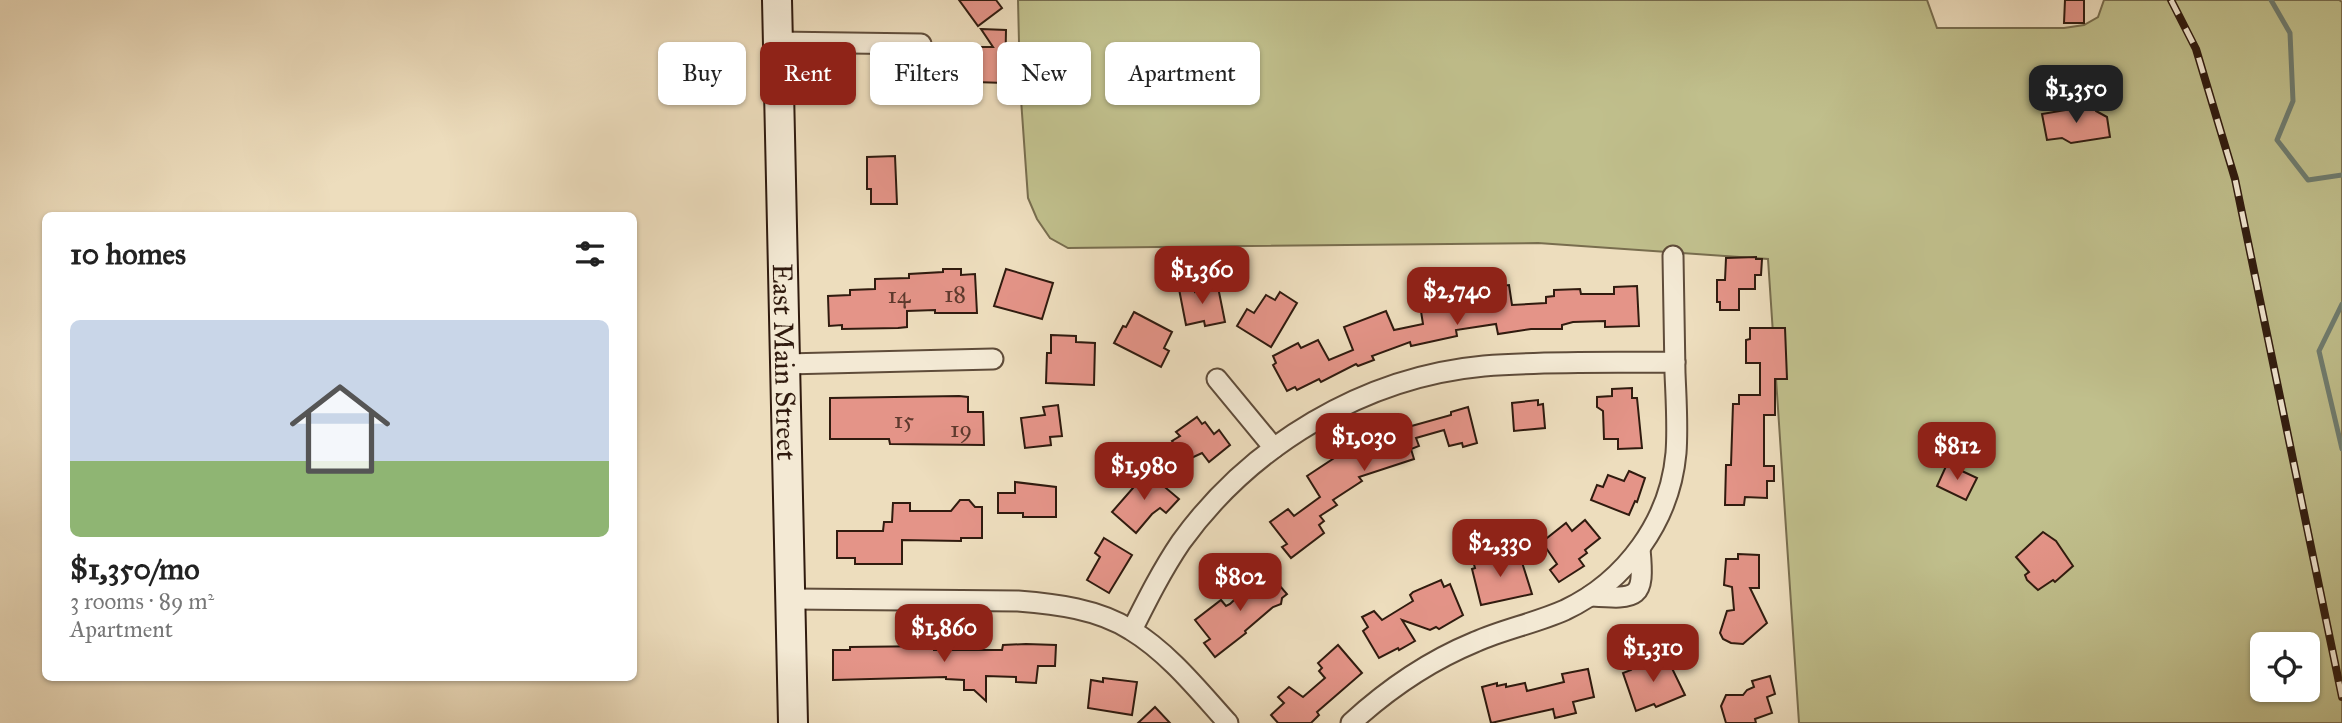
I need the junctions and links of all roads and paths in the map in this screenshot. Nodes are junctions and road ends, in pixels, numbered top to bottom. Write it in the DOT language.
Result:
graph roads {
  1 [pos="777,0"];
  2 [pos="777,42"];
  3 [pos="779,105"];
  4 [pos="1673,256"];
  5 [pos="993,359"];
  6 [pos="1675,362"];
  7 [pos="786,364"];
  8 [pos="1217,379"];
  9 [pos="1274,448"];
  10 [pos="791,599"];
  11 [pos="1132,630"];
  12 [pos="793,723"];
  13 [pos="1228,723"];
  14 [pos="1351,723"];
  1 -- 2 [label="main road, East Main Street"];
  3 -- 7 [label="main road, East Main Street"];
  4 -- 6 [label="street"];
  5 -- 7 [label="street"];
  6 -- 9 [label="street"];
  6 -- 14 [label="street"];
  7 -- 10 [label="main road, East Main Street"];
  8 -- 9 [label="street"];
  9 -- 11 [label="street"];
  10 -- 11 [label="street"];
  10 -- 12 [label="main road, East Main Street"];
  11 -- 13 [label="street"];
}
